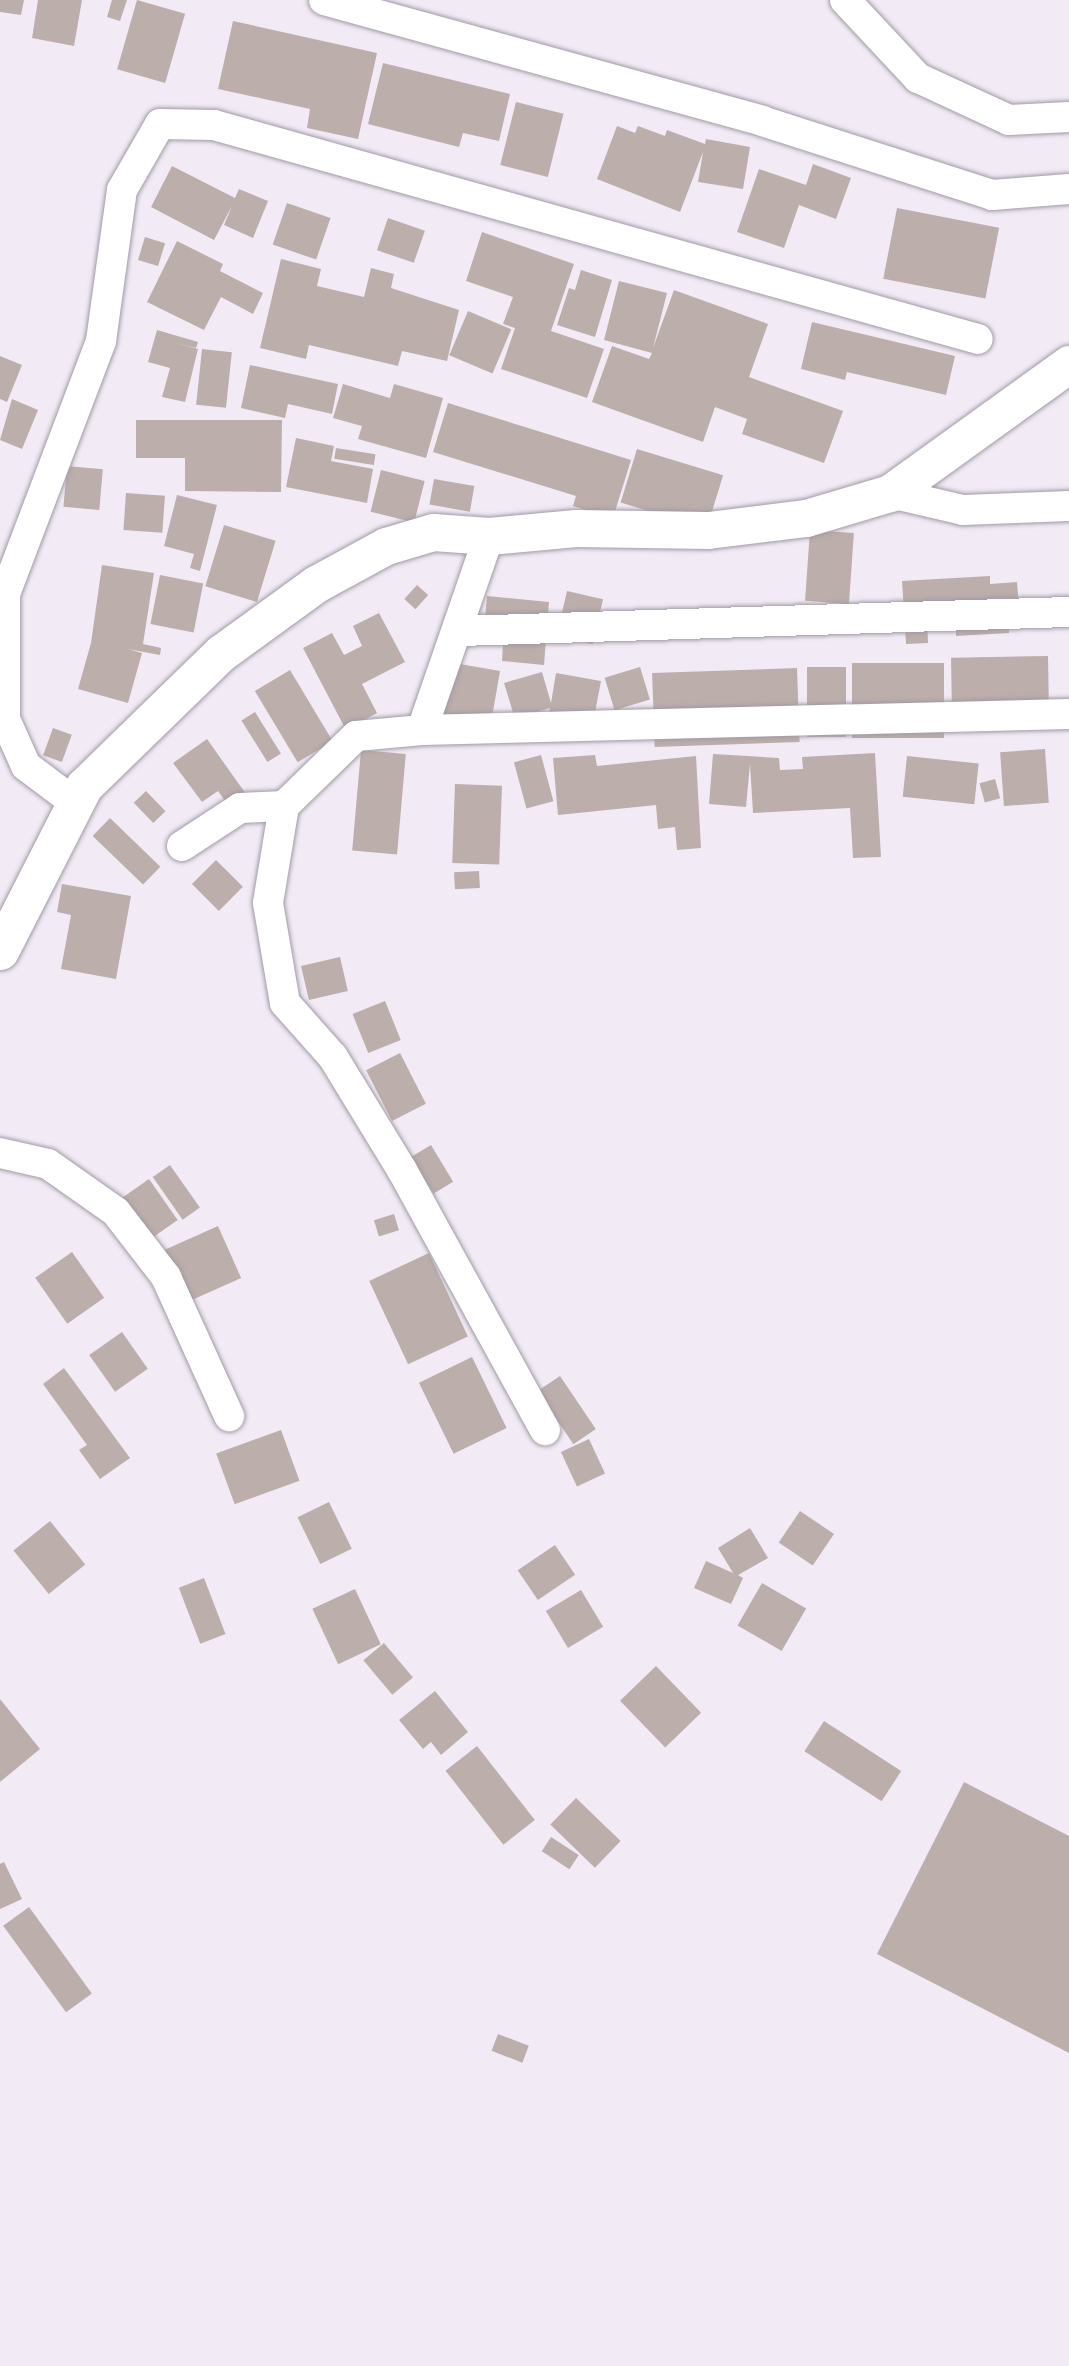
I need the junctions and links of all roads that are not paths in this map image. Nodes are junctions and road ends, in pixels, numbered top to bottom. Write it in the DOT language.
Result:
graph roads {
  1 [pos="324,0"];
  2 [pos="845,0"];
  3 [pos="1069,117"];
  4 [pos="1069,189"];
  5 [pos="978,339"];
  6 [pos="1069,364"];
  7 [pos="890,493"];
  8 [pos="1069,506"];
  9 [pos="489,536"];
  10 [pos="1069,612"];
  11 [pos="460,631"];
  12 [pos="1069,714"];
  13 [pos="422,730"];
  14 [pos="74,802"];
  15 [pos="284,806"];
  16 [pos="182,846"];
  17 [pos="0,951"];
  18 [pos="0,1153"];
  19 [pos="229,1416"];
  20 [pos="545,1430"];
  1 -- 4 [label="street"];
  2 -- 3 [label="street"];
  5 -- 14 [label="street"];
  6 -- 7 [label="street"];
  7 -- 8 [label="street"];
  7 -- 9 [label="street"];
  9 -- 11 [label="street"];
  9 -- 14 [label="street"];
  10 -- 11 [label="street"];
  11 -- 13 [label="street"];
  12 -- 13 [label="street"];
  13 -- 15 [label="street"];
  14 -- 17 [label="street"];
  15 -- 16 [label="street"];
  15 -- 20 [label="street"];
  18 -- 19 [label="street"];
}
